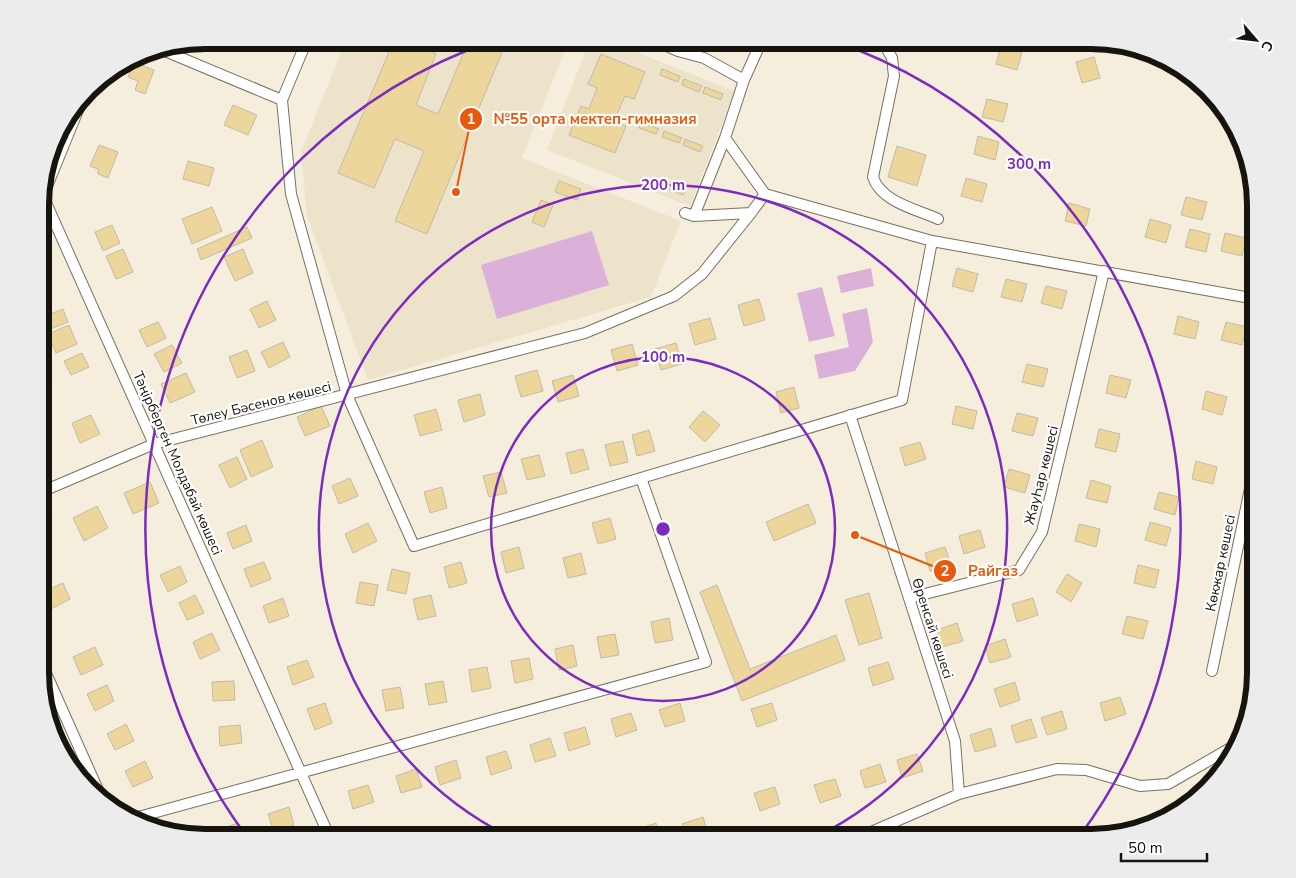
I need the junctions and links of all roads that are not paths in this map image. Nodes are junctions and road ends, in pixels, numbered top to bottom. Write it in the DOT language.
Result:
graph roads {
  1 [pos="302,49"];
  2 [pos="673,49"];
  3 [pos="758,49"];
  4 [pos="887,49"];
  5 [pos="170,53"];
  6 [pos="744,80"];
  7 [pos="282,100"];
  8 [pos="74,119"];
  9 [pos="725,138"];
  10 [pos="52,174"];
  11 [pos="765,194"];
  12 [pos="49,209"];
  13 [pos="752,213"];
  14 [pos="938,219"];
  15 [pos="932,242"];
  16 [pos="1104,271"];
  17 [pos="1247,297"];
  18 [pos="347,395"];
  19 [pos="850,415"];
  20 [pos="154,444"];
  21 [pos="641,478"];
  22 [pos="49,489"];
  23 [pos="1247,503"];
  24 [pos="909,598"];
  25 [pos="1212,671"];
  26 [pos="49,681"];
  27 [pos="1226,750"];
  28 [pos="301,773"];
  29 [pos="96,786"];
  30 [pos="959,794"];
  31 [pos="143,816"];
  32 [pos="326,829"];
  33 [pos="878,829"];
  1 -- 7 [label="street"];
  2 -- 6 [label="street"];
  3 -- 6 [label="street"];
  4 -- 14 [label="street"];
  5 -- 7 [label="street"];
  6 -- 9 [label="street"];
  7 -- 18 [label="street"];
  8 -- 10 [label="street, Тәңірберген Молдабай көшесі"];
  9 -- 11 [label="street"];
  9 -- 13 [label="street"];
  11 -- 13 [label="street, Төлеу Бәсенов көшесі"];
  11 -- 15 [label="street"];
  12 -- 20 [label="street, Тәңірберген Молдабай көшесі"];
  13 -- 18 [label="street, Төлеу Бәсенов көшесі"];
  15 -- 16 [label="street"];
  15 -- 19 [label="street"];
  16 -- 17 [label="street"];
  16 -- 24 [label="street, ЖауҺар көшесі"];
  18 -- 20 [label="street, Төлеу Бәсенов көшесі"];
  18 -- 21 [label="street"];
  19 -- 21 [label="street"];
  19 -- 24 [label="street, Өренсай көшесі"];
  20 -- 22 [label="street, Төлеу Бәсенов көшесі"];
  20 -- 28 [label="street, Тәңірберген Молдабай көшесі"];
  21 -- 28 [label="street"];
  23 -- 25 [label="street, Көкжар көшесі"];
  24 -- 30 [label="street, Өренсай көшесі"];
  26 -- 29 [label="street"];
  27 -- 30 [label="street"];
  28 -- 31 [label="street"];
  28 -- 32 [label="street, Тәңірберген Молдабай көшесі"];
  30 -- 33 [label="street"];
}
